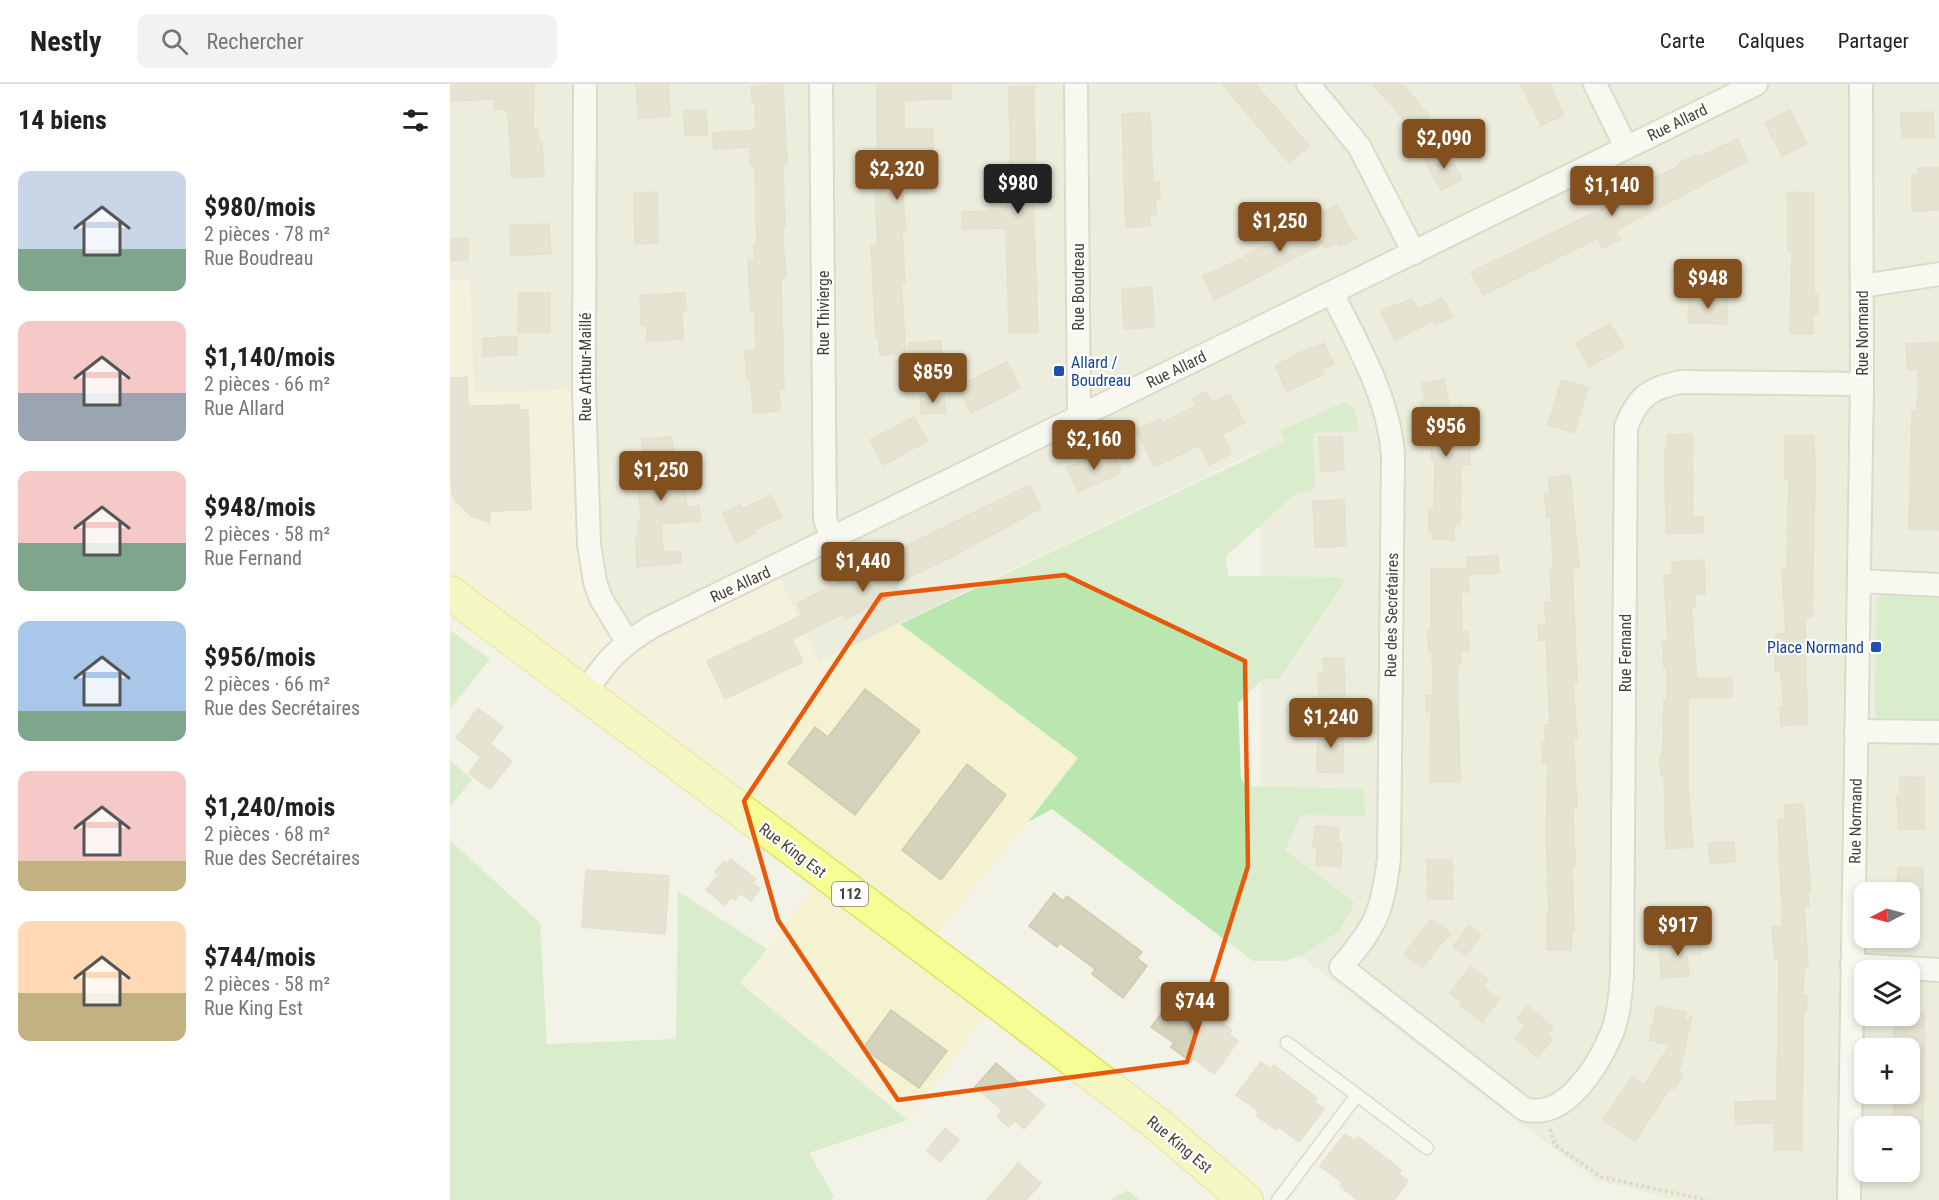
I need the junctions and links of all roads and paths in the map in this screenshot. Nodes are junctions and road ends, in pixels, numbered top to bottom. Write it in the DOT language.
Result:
graph roads {
  1 [pos="585,84"];
  2 [pos="821,84"];
  3 [pos="1076,84"];
  4 [pos="1308,84"];
  5 [pos="1595,84"];
  6 [pos="1755,84"];
  7 [pos="1861,84"];
  8 [pos="1626,147"];
  9 [pos="1414,253"];
  10 [pos="1939,274"];
  11 [pos="1862,286"];
  12 [pos="1332,293"];
  13 [pos="1862,384"];
  14 [pos="1079,418"];
  15 [pos="833,540"];
  16 [pos="1859,581"];
  17 [pos="1939,585"];
  18 [pos="450,593"];
  19 [pos="627,641"];
  20 [pos="584,694"];
  21 [pos="1856,731"];
  22 [pos="1939,732"];
  23 [pos="1852,965"];
  24 [pos="1939,970"];
  25 [pos="1287,1043"];
  26 [pos="1357,1095"];
  27 [pos="1549,1110"];
  28 [pos="1427,1148"];
  29 [pos="1246,1200"];
  30 [pos="1278,1200"];
  31 [pos="1707,1200"];
  32 [pos="1848,1200"];
  1 -- 19 [label="street, Rue Arthur-Maillé"];
  2 -- 15 [label="street, Rue Thivierge"];
  3 -- 14 [label="street, Rue Boudreau"];
  4 -- 9 [label="street"];
  5 -- 8 [label="street"];
  6 -- 8 [label="street, Rue Allard"];
  7 -- 11 [label="street, Rue Normand"];
  8 -- 9 [label="street, Rue Allard"];
  9 -- 12 [label="street, Rue Allard"];
  10 -- 11 [label="street"];
  11 -- 13 [label="street, Rue Normand"];
  12 -- 14 [label="street, Rue Allard"];
  12 -- 27 [label="street, Rue des Secrétaires"];
  13 -- 16 [label="street, Rue Normand"];
  13 -- 27 [label="street, Rue Fernand"];
  14 -- 15 [label="street, Rue Allard"];
  15 -- 19 [label="street, Rue Allard"];
  16 -- 17 [label="street"];
  16 -- 21 [label="street, Rue Normand"];
  18 -- 20 [label="main road, Rue King Est / 112"];
  19 -- 20 [label="street, Rue Allard"];
  20 -- 29 [label="main road, Rue King Est / 112"];
  21 -- 22 [label="street"];
  21 -- 23 [label="street, Rue Normand"];
  23 -- 24 [label="street"];
  23 -- 32 [label="street, Rue Normand"];
  25 -- 26 [label="lane"];
  26 -- 28 [label="lane"];
  26 -- 30 [label="lane"];
  27 -- 31 [label="path"];
}
